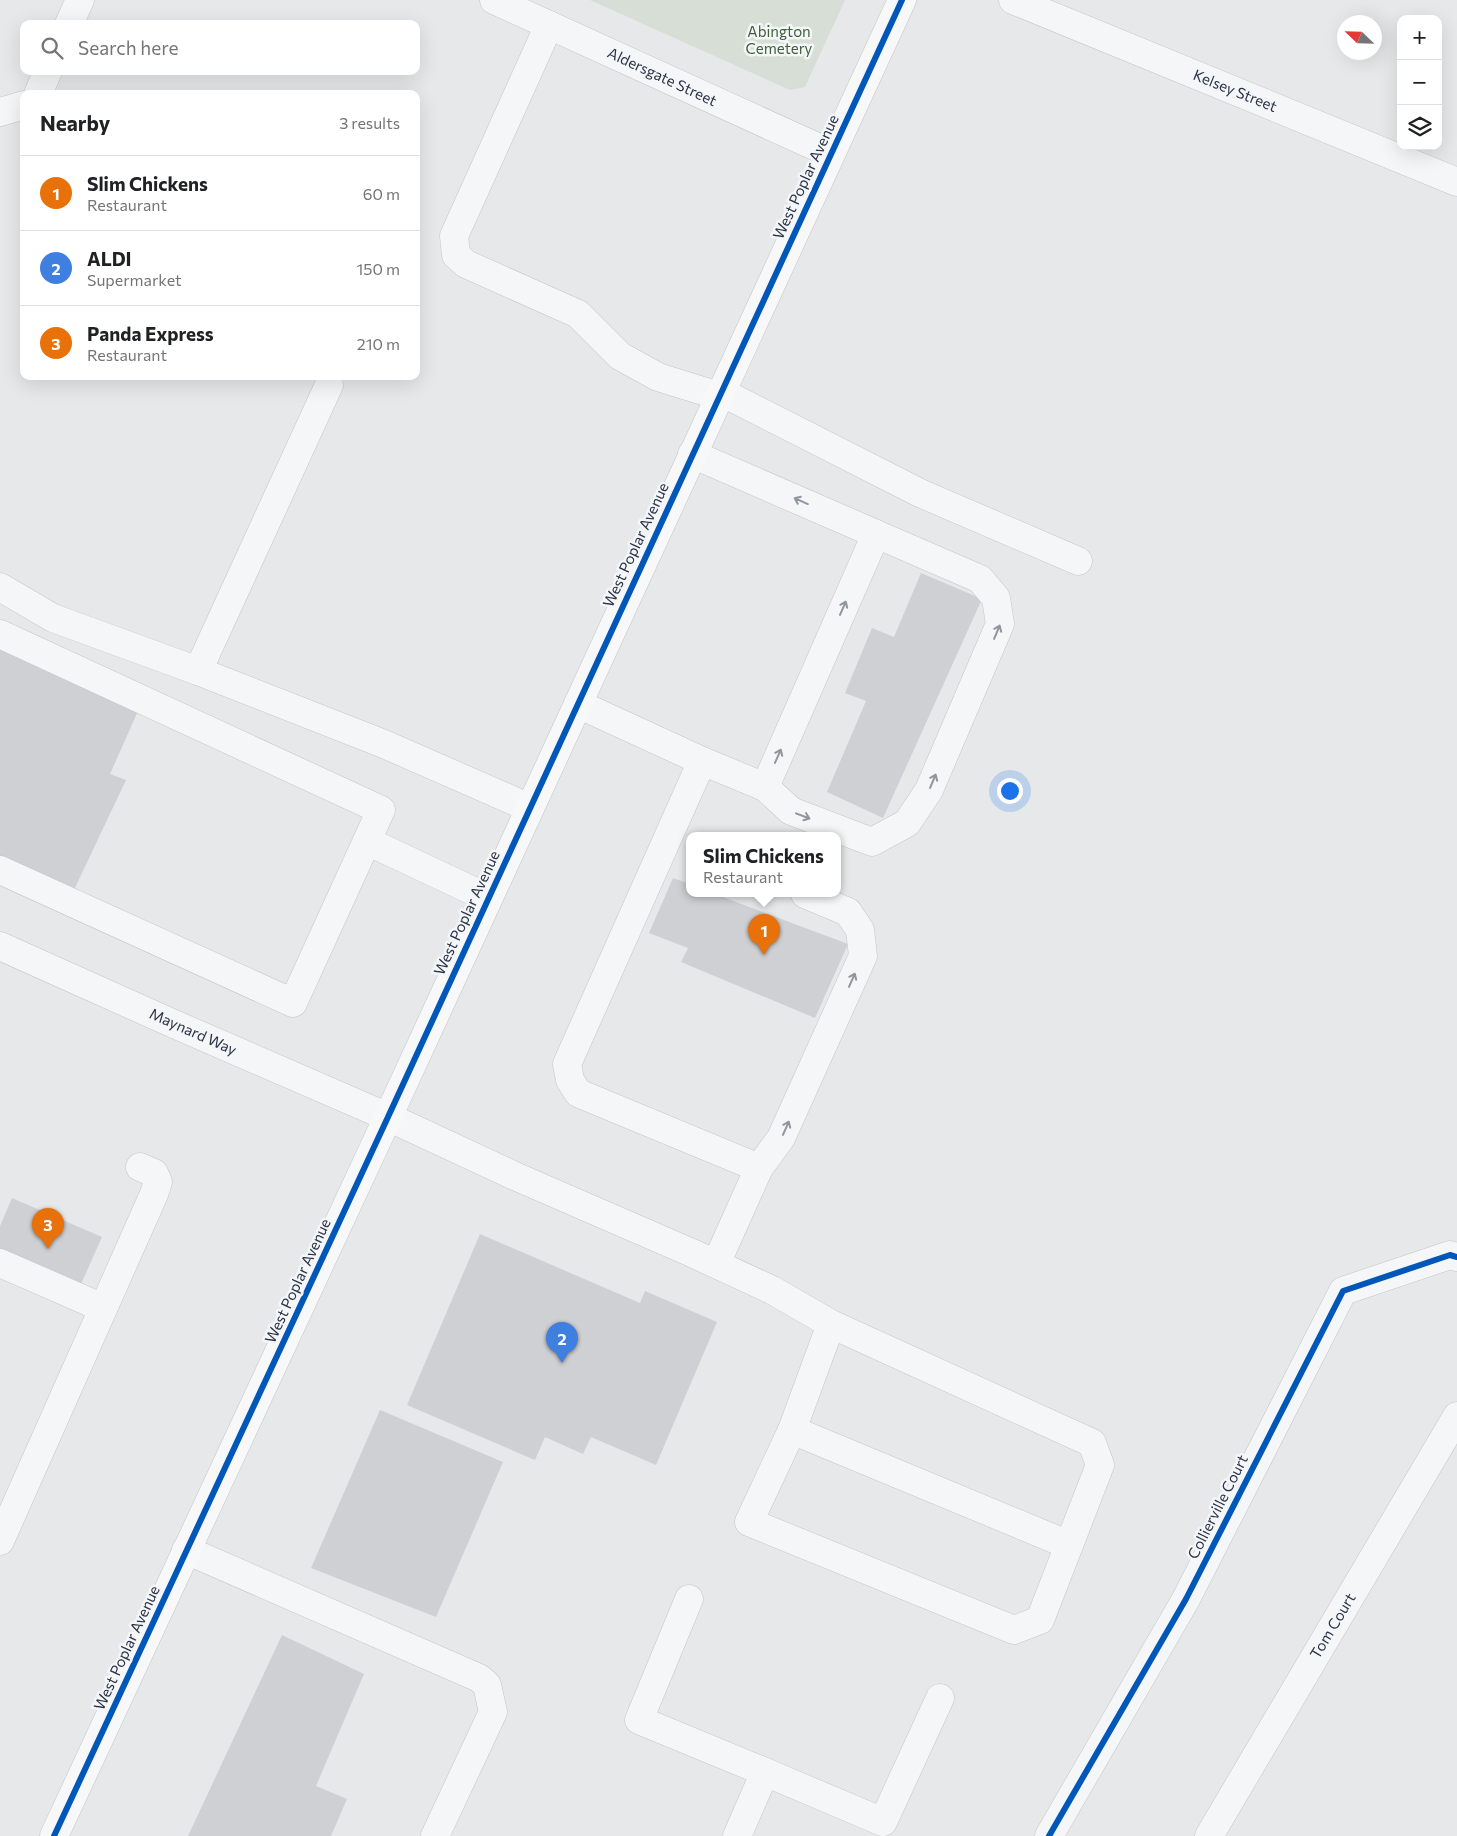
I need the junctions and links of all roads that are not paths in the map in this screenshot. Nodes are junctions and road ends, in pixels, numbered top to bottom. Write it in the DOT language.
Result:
graph roads {
  1 [pos="80,0"];
  2 [pos="494,0"];
  3 [pos="902,0"];
  4 [pos="1013,0"];
  5 [pos="71,20"];
  6 [pos="549,25"];
  7 [pos="46,75"];
  8 [pos="40,90"];
  9 [pos="20,106"];
  10 [pos="0,112"];
  11 [pos="830,154"];
  12 [pos="1457,182"];
  13 [pos="329,385"];
  14 [pos="720,394"];
  15 [pos="692,454"];
  16 [pos="876,534"];
  17 [pos="1078,561"];
  18 [pos="0,587"];
  19 [pos="0,634"];
  20 [pos="198,671"];
  21 [pos="578,704"];
  22 [pos="702,761"];
  23 [pos="765,787"];
  24 [pos="530,808"];
  25 [pos="680,840"];
  26 [pos="367,841"];
  27 [pos="0,870"];
  28 [pos="812,897"];
  29 [pos="488,898"];
  30 [pos="0,946"];
  31 [pos="388,1116"];
  32 [pos="140,1167"];
  33 [pos="758,1168"];
  34 [pos="1457,1257"];
  35 [pos="0,1263"];
  36 [pos="716,1264"];
  37 [pos="104,1308"];
  38 [pos="831,1324"];
  39 [pos="1457,1416"];
  40 [pos="792,1430"];
  41 [pos="0,1541"];
  42 [pos="1069,1545"];
  43 [pos="186,1550"];
  44 [pos="689,1598"];
  45 [pos="940,1698"];
  46 [pos="765,1772"];
  47 [pos="54,1836"];
  48 [pos="435,1836"];
  49 [pos="737,1836"];
  50 [pos="1049,1836"];
  51 [pos="1209,1836"];
  1 -- 5 [label="street"];
  2 -- 6 [label="street, Aldersgate Street"];
  3 -- 11 [label="main road, West Poplar Avenue"];
  4 -- 12 [label="street, Kelsey Street"];
  6 -- 11 [label="street, Aldersgate Street"];
  6 -- 14 [label="street"];
  7 -- 8 [label="street"];
  9 -- 10 [label="street"];
  11 -- 14 [label="main road, West Poplar Avenue"];
  13 -- 20 [label="street"];
  14 -- 15 [label="main road, West Poplar Avenue"];
  14 -- 17 [label="street"];
  16 -- 15 [label="street, one-way"];
  15 -- 21 [label="main road, West Poplar Avenue"];
  23 -- 16 [label="street, one-way"];
  23 -- 16 [label="street, one-way"];
  18 -- 20 [label="street"];
  19 -- 26 [label="street"];
  20 -- 24 [label="street"];
  21 -- 22 [label="street"];
  21 -- 24 [label="main road, West Poplar Avenue"];
  22 -- 23 [label="street"];
  22 -- 25 [label="street"];
  24 -- 29 [label="main road, West Poplar Avenue"];
  25 -- 33 [label="street"];
  26 -- 27 [label="street"];
  26 -- 29 [label="street"];
  33 -- 28 [label="street, one-way"];
  29 -- 31 [label="main road, West Poplar Avenue"];
  30 -- 31 [label="street, Maynard Way"];
  31 -- 36 [label="street, Maynard Way"];
  31 -- 43 [label="main road, West Poplar Avenue"];
  32 -- 37 [label="street"];
  33 -- 36 [label="street"];
  34 -- 50 [label="street, Collierville Court"];
  35 -- 37 [label="street"];
  36 -- 38 [label="street, Maynard Way"];
  37 -- 41 [label="street"];
  38 -- 40 [label="street"];
  38 -- 42 [label="street, Maynard Way"];
  39 -- 51 [label="street, Tom Court"];
  40 -- 42 [label="street"];
  40 -- 42 [label="street, Maynard Way"];
  43 -- 47 [label="main road, West Poplar Avenue"];
  43 -- 48 [label="street"];
  44 -- 46 [label="street"];
  45 -- 46 [label="street"];
  46 -- 49 [label="street"];
}
